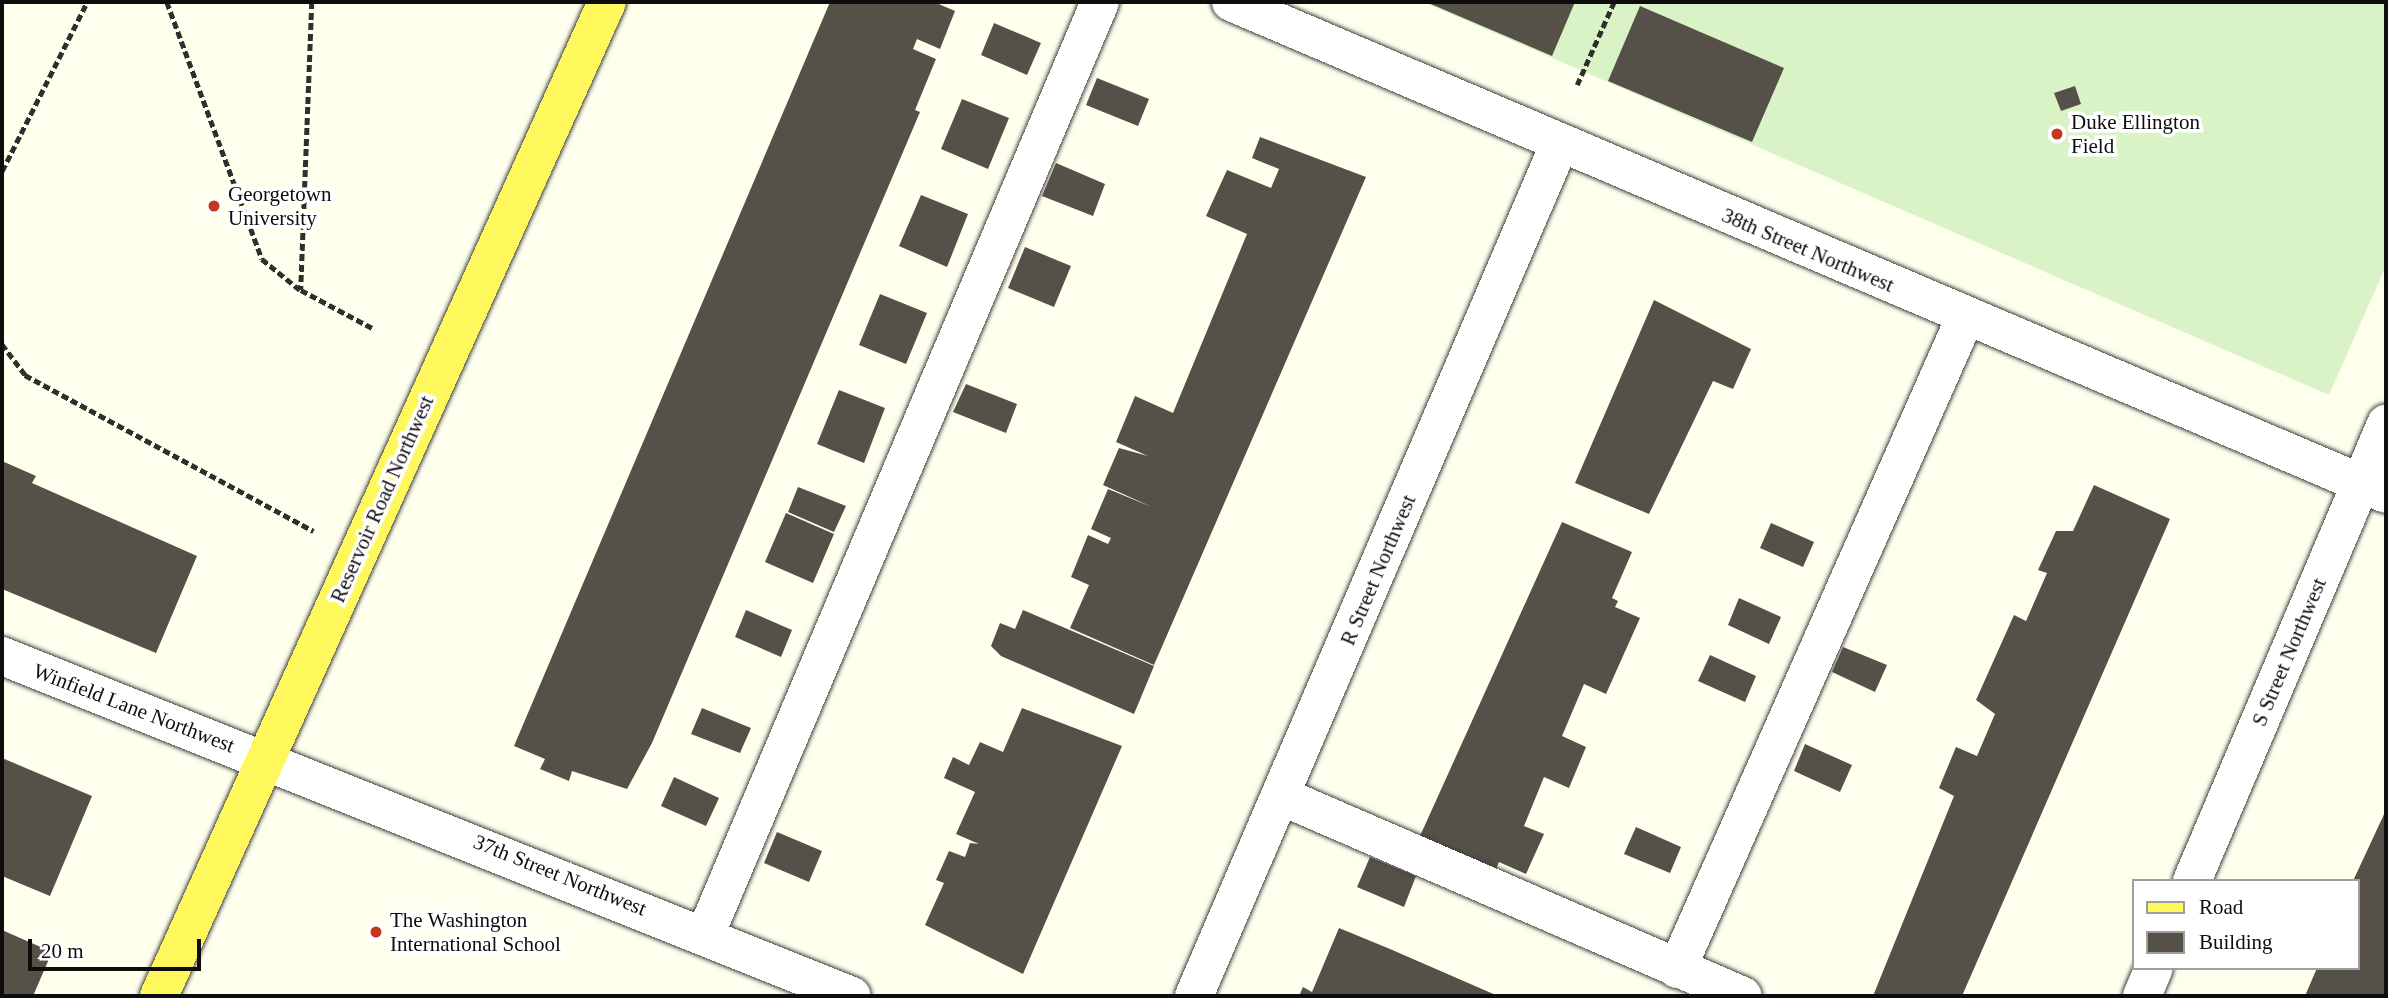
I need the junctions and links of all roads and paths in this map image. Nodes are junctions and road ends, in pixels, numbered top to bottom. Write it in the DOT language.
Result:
graph roads {
  1 [pos="87,2"];
  2 [pos="167,2"];
  3 [pos="312,2"];
  4 [pos="607,2"];
  5 [pos="1100,2"];
  6 [pos="1231,2"];
  7 [pos="1614,2"];
  8 [pos="1577,85"];
  9 [pos="1560,143"];
  10 [pos="2,171"];
  11 [pos="301,290"];
  12 [pos="1965,318"];
  13 [pos="374,329"];
  14 [pos="2,344"];
  15 [pos="2386,423"];
  16 [pos="2374,488"];
  17 [pos="323,537"];
  18 [pos="2,656"];
  19 [pos="265,759"];
  20 [pos="1281,796"];
  21 [pos="2193,879"];
  22 [pos="706,933"];
  23 [pos="1677,969"];
  24 [pos="2153,970"];
  25 [pos="159,996"];
  26 [pos="852,996"];
  27 [pos="1194,996"];
  28 [pos="1743,996"];
  29 [pos="2142,996"];
  1 -- 10 [label="path"];
  2 -- 11 [label="path"];
  3 -- 11 [label="path"];
  4 -- 19 [label="main road, Reservoir Road Northwest"];
  5 -- 22 [label="street"];
  6 -- 9 [label="street, 38th Street Northwest"];
  7 -- 8 [label="path"];
  9 -- 12 [label="street, 38th Street Northwest"];
  9 -- 20 [label="street, R Street Northwest"];
  11 -- 13 [label="path"];
  12 -- 16 [label="street, 38th Street Northwest"];
  12 -- 23 [label="street"];
  14 -- 17 [label="path"];
  15 -- 16 [label="street, S Street Northwest"];
  16 -- 21 [label="street, S Street Northwest"];
  18 -- 19 [label="street, Winfield Lane Northwest"];
  19 -- 22 [label="street, 37th Street Northwest"];
  19 -- 25 [label="main road, Reservoir Road Northwest"];
  20 -- 23 [label="street"];
  20 -- 27 [label="street, R Street Northwest"];
  22 -- 26 [label="street, 37th Street Northwest"];
  23 -- 28 [label="street"];
  24 -- 29 [label="street"];
}
